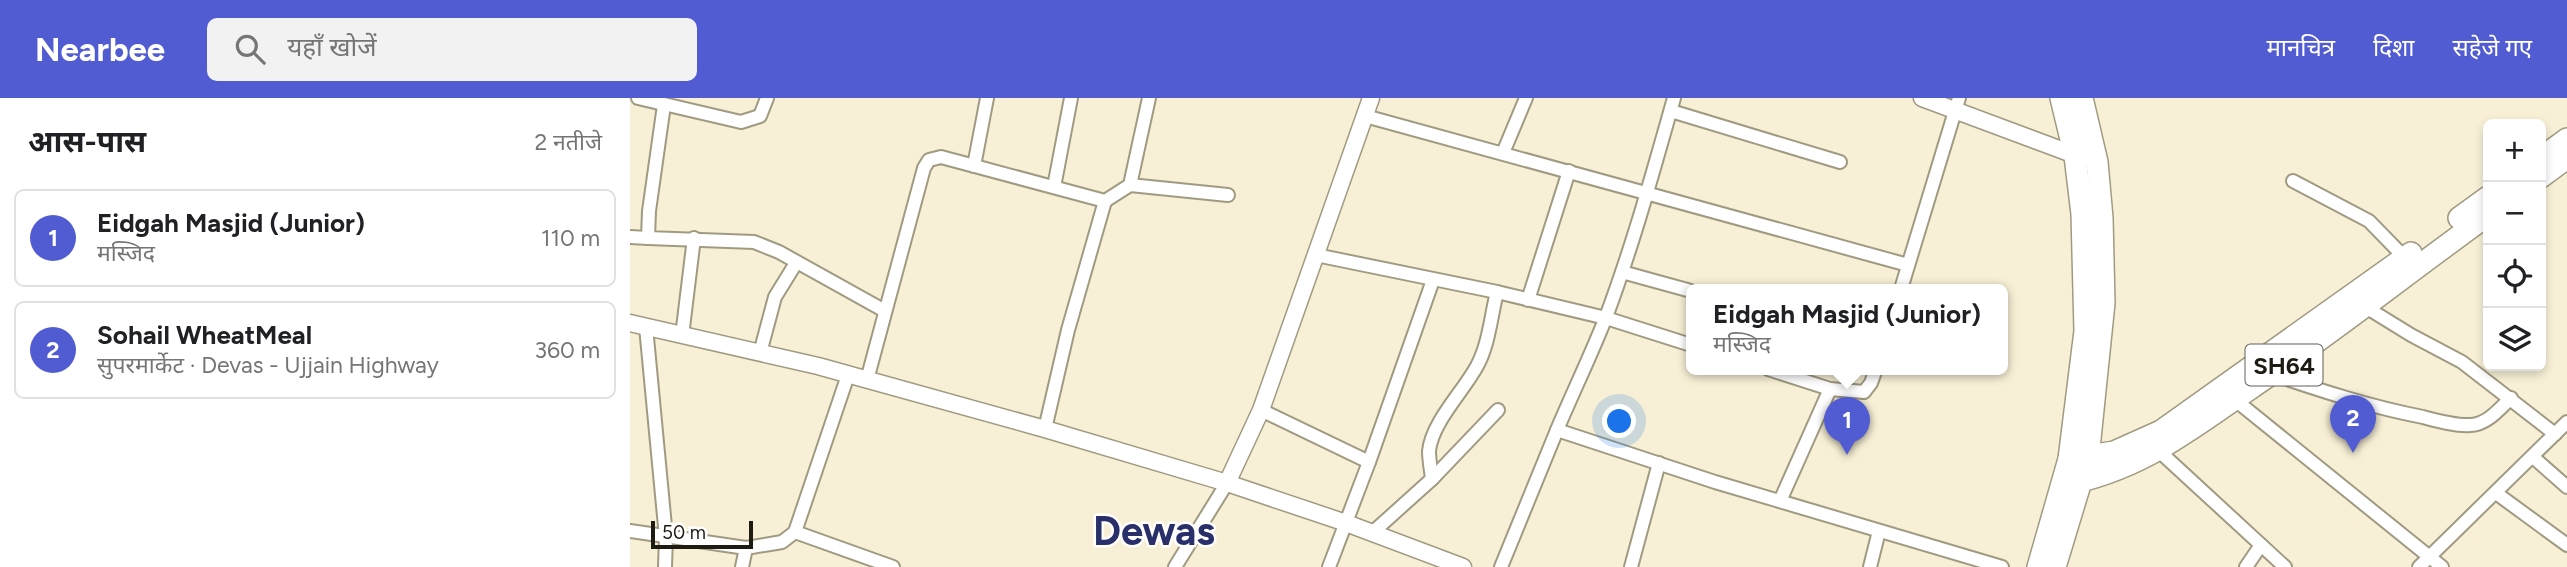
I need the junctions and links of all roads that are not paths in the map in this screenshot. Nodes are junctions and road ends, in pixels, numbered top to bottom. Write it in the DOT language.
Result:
graph roads {
  1 [pos="638,98"];
  2 [pos="767,98"];
  3 [pos="987,98"];
  4 [pos="1072,98"];
  5 [pos="1149,98"];
  6 [pos="1371,98"];
  7 [pos="1526,98"];
  8 [pos="1922,98"];
  9 [pos="2061,98"];
  10 [pos="2082,98"];
  11 [pos="1672,104"];
  12 [pos="1957,104"];
  13 [pos="664,105"];
  14 [pos="1365,116"];
  15 [pos="2567,139"];
  16 [pos="1503,153"];
  17 [pos="2546,154"];
  18 [pos="2075,156"];
  19 [pos="2567,158"];
  20 [pos="1840,162"];
  21 [pos="2097,162"];
  22 [pos="974,166"];
  23 [pos="1569,171"];
  24 [pos="2546,173"];
  25 [pos="2293,181"];
  26 [pos="1130,185"];
  27 [pos="1054,187"];
  28 [pos="1648,193"];
  29 [pos="1228,195"];
  30 [pos="1105,201"];
  31 [pos="2483,201"];
  32 [pos="2483,218"];
  33 [pos="630,237"];
  34 [pos="648,238"];
  35 [pos="694,238"];
  36 [pos="1316,255"];
  37 [pos="796,262"];
  38 [pos="2410,263"];
  39 [pos="1909,265"];
  40 [pos="1622,272"];
  41 [pos="1433,280"];
  42 [pos="1903,284"];
  43 [pos="1686,290"];
  44 [pos="1497,292"];
  45 [pos="1528,300"];
  46 [pos="2364,306"];
  47 [pos="885,311"];
  48 [pos="1605,318"];
  49 [pos="638,325"];
  50 [pos="682,336"];
  51 [pos="1686,343"];
  52 [pos="760,353"];
  53 [pos="2272,374"];
  54 [pos="848,375"];
  55 [pos="1787,375"];
  56 [pos="1874,375"];
  57 [pos="867,380"];
  58 [pos="1830,389"];
  59 [pos="2511,398"];
  60 [pos="2234,399"];
  61 [pos="1261,410"];
  62 [pos="1498,410"];
  63 [pos="2567,422"];
  64 [pos="1045,429"];
  65 [pos="1557,430"];
  66 [pos="2555,434"];
  67 [pos="2159,451"];
  68 [pos="2533,457"];
  69 [pos="2078,458"];
  70 [pos="1369,462"];
  71 [pos="1659,463"];
  72 [pos="1432,479"];
  73 [pos="1227,482"];
  74 [pos="2073,483"];
  75 [pos="2567,486"];
  76 [pos="2496,494"];
  77 [pos="1780,501"];
  78 [pos="1346,523"];
  79 [pos="630,531"];
  80 [pos="1879,531"];
  81 [pos="795,532"];
  82 [pos="1372,533"];
  83 [pos="666,537"];
  84 [pos="2261,545"];
  85 [pos="2567,545"];
  86 [pos="746,548"];
  87 [pos="2423,562"];
  88 [pos="664,567"];
  89 [pos="742,567"];
  90 [pos="892,567"];
  91 [pos="1175,567"];
  92 [pos="1329,567"];
  93 [pos="1463,567"];
  94 [pos="1501,567"];
  95 [pos="1631,567"];
  96 [pos="1870,567"];
  97 [pos="2002,567"];
  98 [pos="2038,567"];
  99 [pos="2055,567"];
  100 [pos="2246,567"];
  101 [pos="2286,567"];
  102 [pos="2442,567"];
  1 -- 13 [label="street"];
  2 -- 13 [label="street"];
  3 -- 22 [label="street"];
  4 -- 27 [label="street"];
  5 -- 26 [label="street"];
  6 -- 14 [label="street"];
  7 -- 16 [label="street"];
  8 -- 12 [label="street"];
  9 -- 18 [label="main road"];
  10 -- 21 [label="main road"];
  11 -- 20 [label="street"];
  11 -- 28 [label="street"];
  12 -- 18 [label="street"];
  12 -- 39 [label="street"];
  13 -- 34 [label="street"];
  14 -- 16 [label="street"];
  14 -- 36 [label="street"];
  15 -- 17 [label="main road"];
  16 -- 23 [label="street"];
  18 -- 21 [label="street"];
  18 -- 69 [label="main road"];
  19 -- 24 [label="main road"];
  21 -- 69 [label="main road"];
  22 -- 27 [label="street"];
  22 -- 47 [label="street"];
  23 -- 28 [label="street"];
  23 -- 45 [label="street"];
  25 -- 38 [label="street"];
  26 -- 29 [label="street"];
  26 -- 30 [label="street"];
  27 -- 30 [label="street"];
  28 -- 39 [label="street"];
  28 -- 40 [label="street"];
  30 -- 64 [label="street"];
  31 -- 38 [label="main road, SH64"];
  32 -- 38 [label="main road, SH64"];
  33 -- 34 [label="street"];
  34 -- 35 [label="street"];
  35 -- 37 [label="street"];
  35 -- 50 [label="street"];
  36 -- 41 [label="street"];
  36 -- 61 [label="street"];
  37 -- 47 [label="street"];
  37 -- 52 [label="street"];
  38 -- 46 [label="main road, SH64"];
  38 -- 69 [label="main road, SH64"];
  39 -- 42 [label="street"];
  40 -- 43 [label="street"];
  40 -- 48 [label="street"];
  41 -- 44 [label="street"];
  41 -- 70 [label="street"];
  44 -- 45 [label="street"];
  44 -- 72 [label="street"];
  45 -- 48 [label="street"];
  46 -- 53 [label="main road, SH64"];
  46 -- 59 [label="street"];
  47 -- 57 [label="street"];
  48 -- 51 [label="street"];
  48 -- 65 [label="street"];
  49 -- 50 [label="street"];
  49 -- 83 [label="street"];
  50 -- 52 [label="street"];
  52 -- 54 [label="street"];
  53 -- 59 [label="street"];
  53 -- 60 [label="main road, SH64"];
  54 -- 57 [label="street"];
  54 -- 81 [label="street"];
  55 -- 58 [label="street"];
  56 -- 58 [label="street"];
  57 -- 64 [label="street"];
  58 -- 77 [label="street"];
  59 -- 66 [label="street"];
  60 -- 67 [label="main road, SH64"];
  60 -- 87 [label="street"];
  61 -- 70 [label="street"];
  61 -- 73 [label="street"];
  62 -- 72 [label="street"];
  63 -- 66 [label="street"];
  64 -- 73 [label="street"];
  65 -- 71 [label="street"];
  65 -- 94 [label="street"];
  66 -- 68 [label="street"];
  67 -- 74 [label="main road, SH64"];
  67 -- 84 [label="street"];
  68 -- 75 [label="street"];
  68 -- 76 [label="street"];
  69 -- 74 [label="main road"];
  70 -- 78 [label="street"];
  71 -- 77 [label="street"];
  71 -- 95 [label="street"];
  72 -- 82 [label="street"];
  73 -- 78 [label="street"];
  73 -- 91 [label="street"];
  74 -- 98 [label="main road"];
  74 -- 99 [label="main road"];
  76 -- 85 [label="street"];
  76 -- 87 [label="street"];
  77 -- 80 [label="street"];
  78 -- 82 [label="street"];
  78 -- 92 [label="street"];
  79 -- 83 [label="street"];
  80 -- 96 [label="street"];
  80 -- 97 [label="street"];
  81 -- 86 [label="street"];
  81 -- 90 [label="street"];
  82 -- 93 [label="street"];
  83 -- 86 [label="street"];
  83 -- 88 [label="street"];
  84 -- 100 [label="street"];
  84 -- 101 [label="street"];
  86 -- 89 [label="street"];
  87 -- 102 [label="street"];
}
